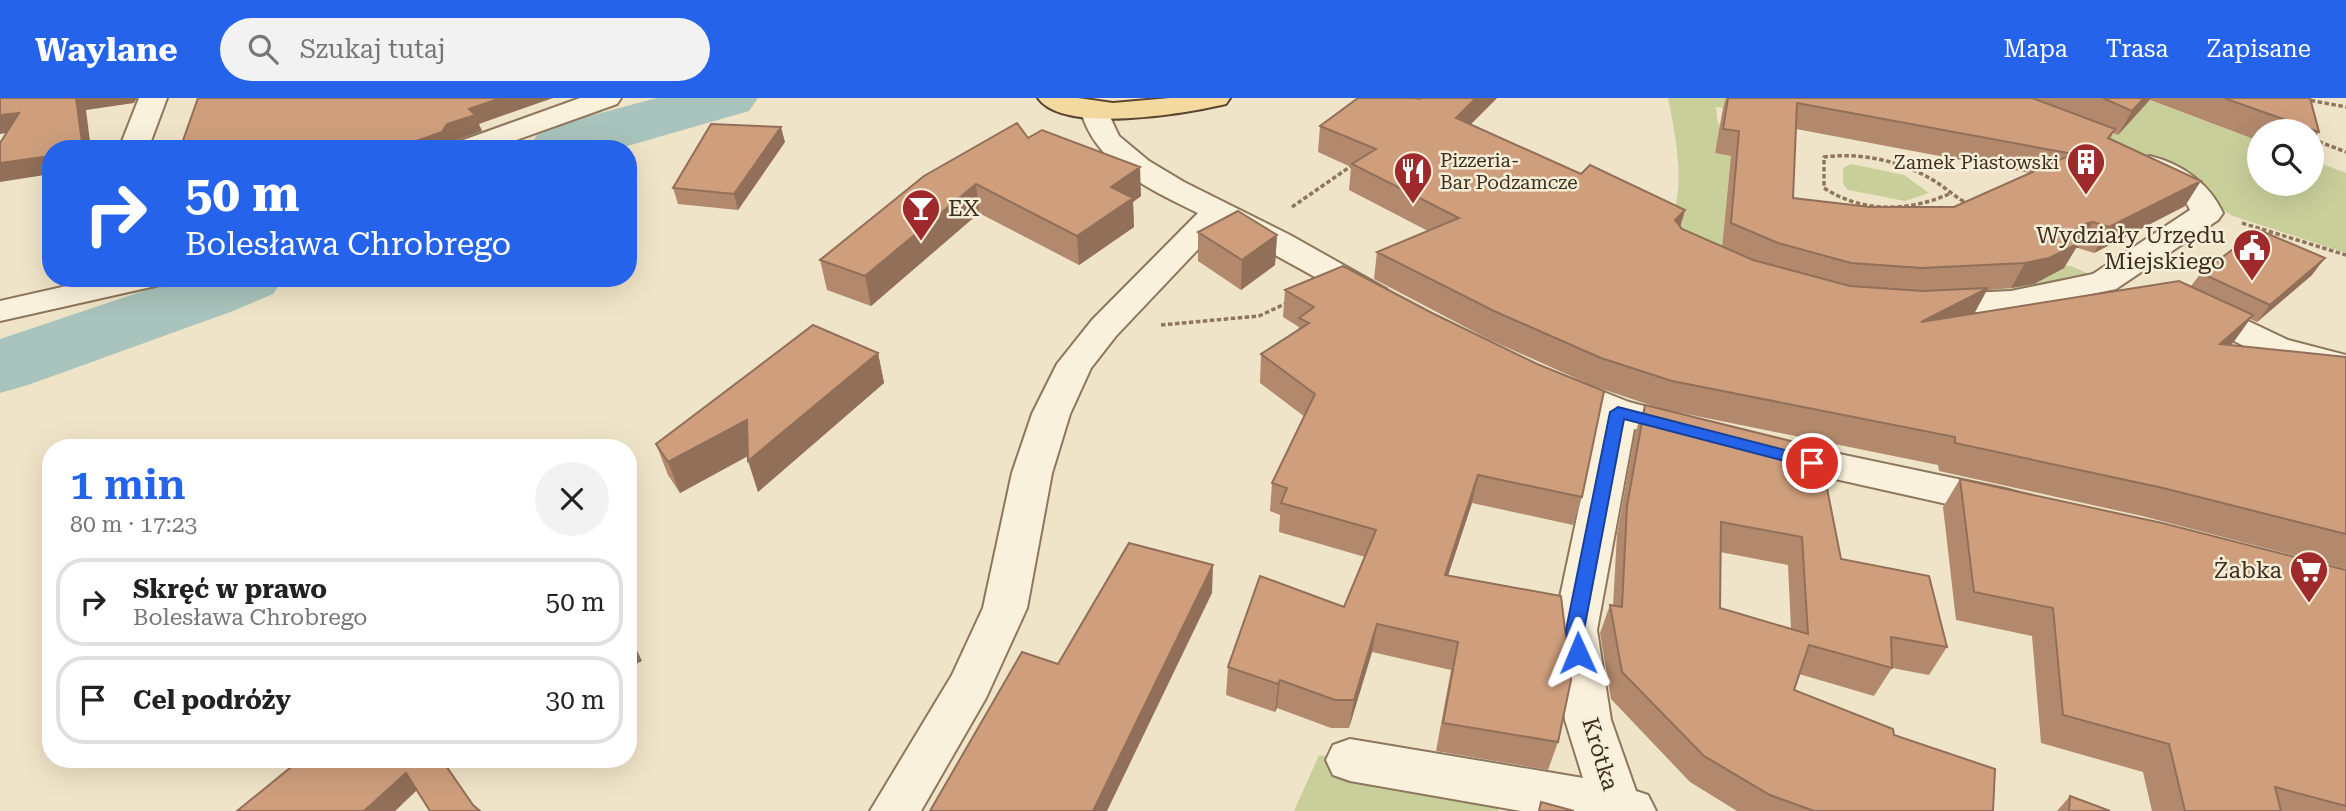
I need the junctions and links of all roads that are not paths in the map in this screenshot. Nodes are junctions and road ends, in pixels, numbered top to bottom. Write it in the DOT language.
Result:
graph roads {
  1 [pos="153,98"];
  2 [pos="607,98"];
  3 [pos="1052,98"];
  4 [pos="1216,98"];
  5 [pos="1095,112"];
  6 [pos="137,140"];
  7 [pos="487,140"];
  8 [pos="2130,155"];
  9 [pos="1218,210"];
  10 [pos="2077,260"];
  11 [pos="2112,275"];
  12 [pos="108,287"];
  13 [pos="1897,305"];
  14 [pos="0,311"];
  15 [pos="1407,313"];
  16 [pos="2346,367"];
  17 [pos="1524,371"];
  18 [pos="1618,412"];
  19 [pos="2041,510"];
  20 [pos="1350,760"];
  21 [pos="1624,808"];
  22 [pos="895,811"];
  1 -- 6 [label="street"];
  2 -- 7 [label="street"];
  3 -- 5 [label="main road"];
  4 -- 5 [label="main road"];
  5 -- 9 [label="street"];
  8 -- 11 [label="street"];
  9 -- 15 [label="street"];
  9 -- 22 [label="street"];
  10 -- 11 [label="street"];
  11 -- 13 [label="street"];
  11 -- 16 [label="street"];
  12 -- 14 [label="street"];
  17 -- 18 [label="street"];
  18 -- 19 [label="street"];
  18 -- 21 [label="street, Krótka"];
  20 -- 21 [label="street"];
}
